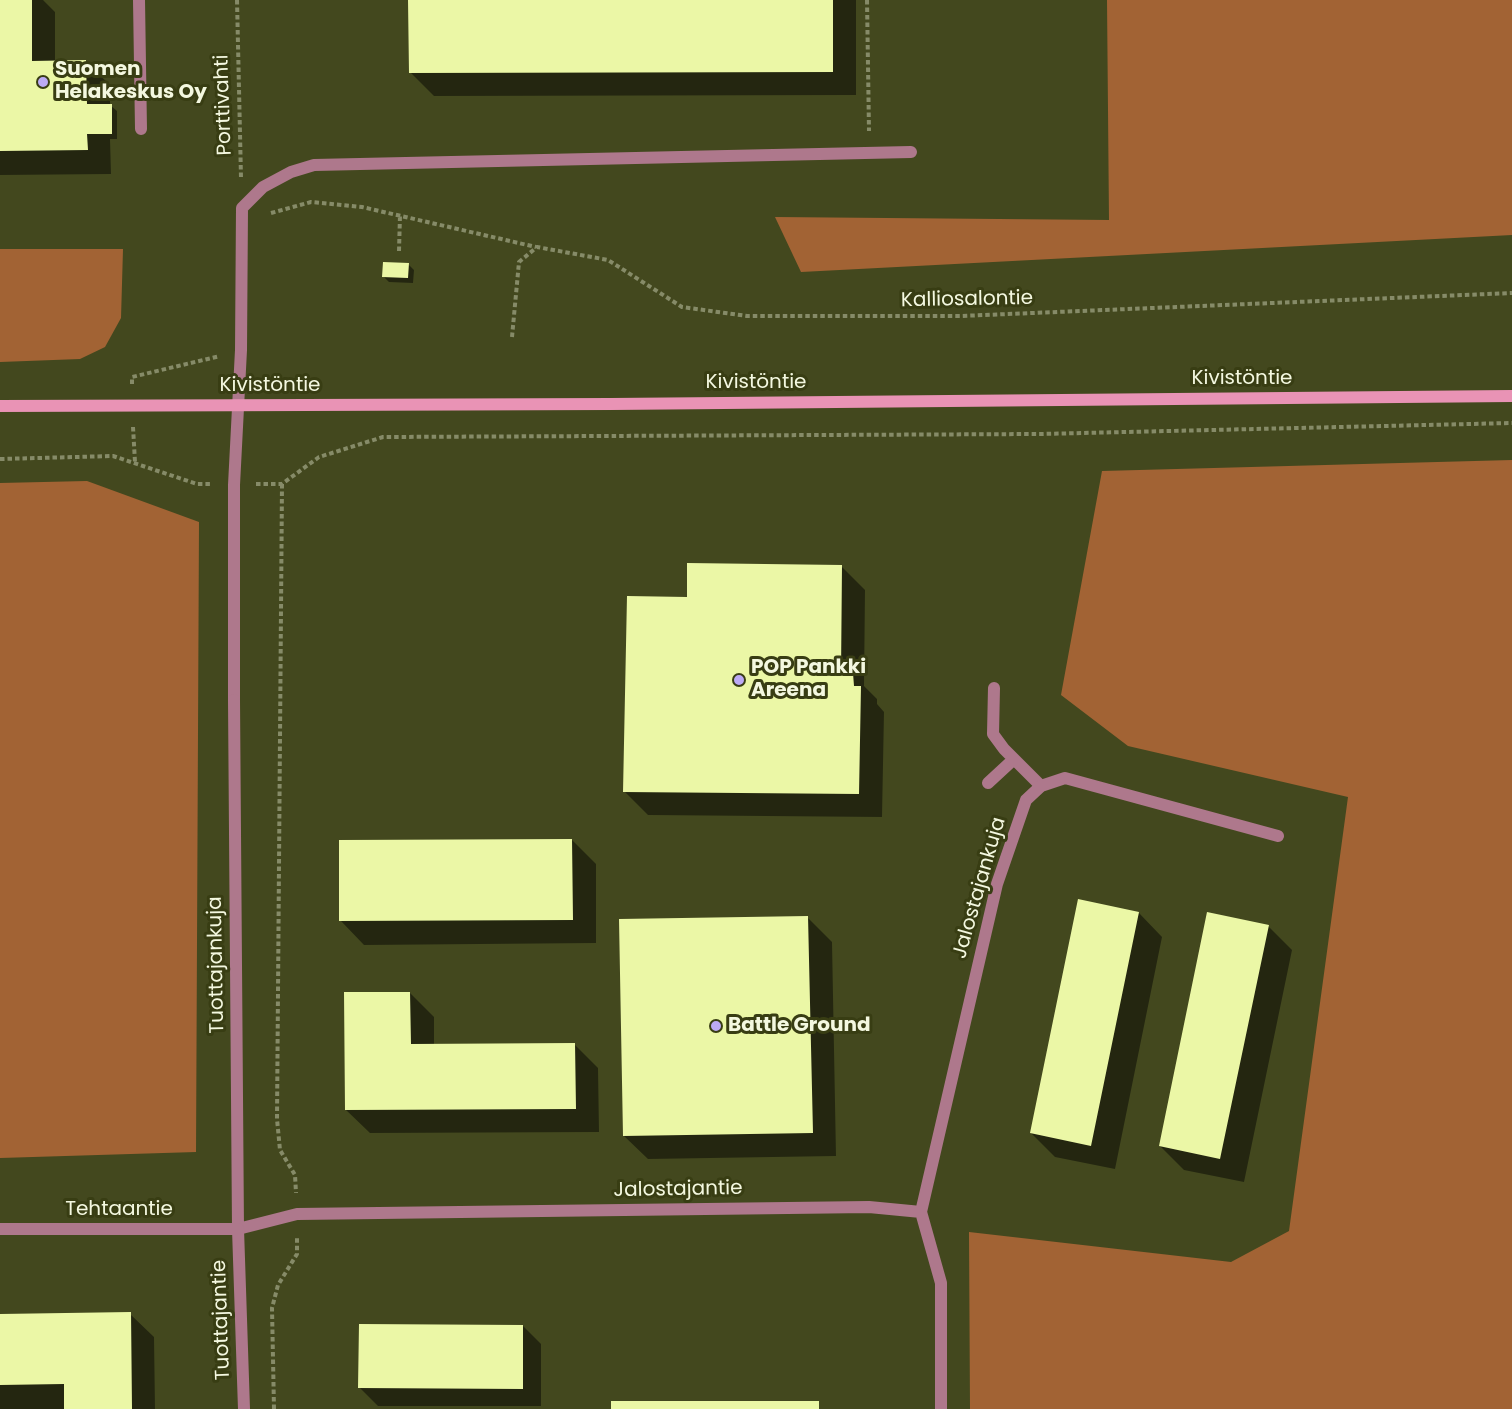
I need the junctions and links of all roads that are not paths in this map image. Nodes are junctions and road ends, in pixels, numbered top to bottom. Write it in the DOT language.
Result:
graph roads {
  1 [pos="139,0"];
  2 [pos="141,129"];
  3 [pos="911,152"];
  4 [pos="1512,396"];
  5 [pos="0,406"];
  6 [pos="239,406"];
  7 [pos="994,688"];
  8 [pos="1014,759"];
  9 [pos="988,783"];
  10 [pos="1041,786"];
  11 [pos="1278,836"];
  12 [pos="921,1212"];
  13 [pos="0,1229"];
  14 [pos="238,1229"];
  15 [pos="244,1409"];
  16 [pos="941,1409"];
  1 -- 2 [label="street"];
  3 -- 6 [label="street, Tuottajankuja"];
  4 -- 6 [label="main road, Kivistöntie"];
  5 -- 6 [label="main road, Kivistöntie"];
  6 -- 14 [label="street, Tuottajankuja"];
  7 -- 8 [label="street"];
  8 -- 9 [label="street"];
  8 -- 10 [label="street"];
  10 -- 11 [label="street"];
  10 -- 12 [label="street, Jalostajankuja"];
  12 -- 14 [label="street, Jalostajantie"];
  12 -- 16 [label="street"];
  13 -- 14 [label="street, Tehtaantie"];
  14 -- 15 [label="street, Tuottajantie"];
}
